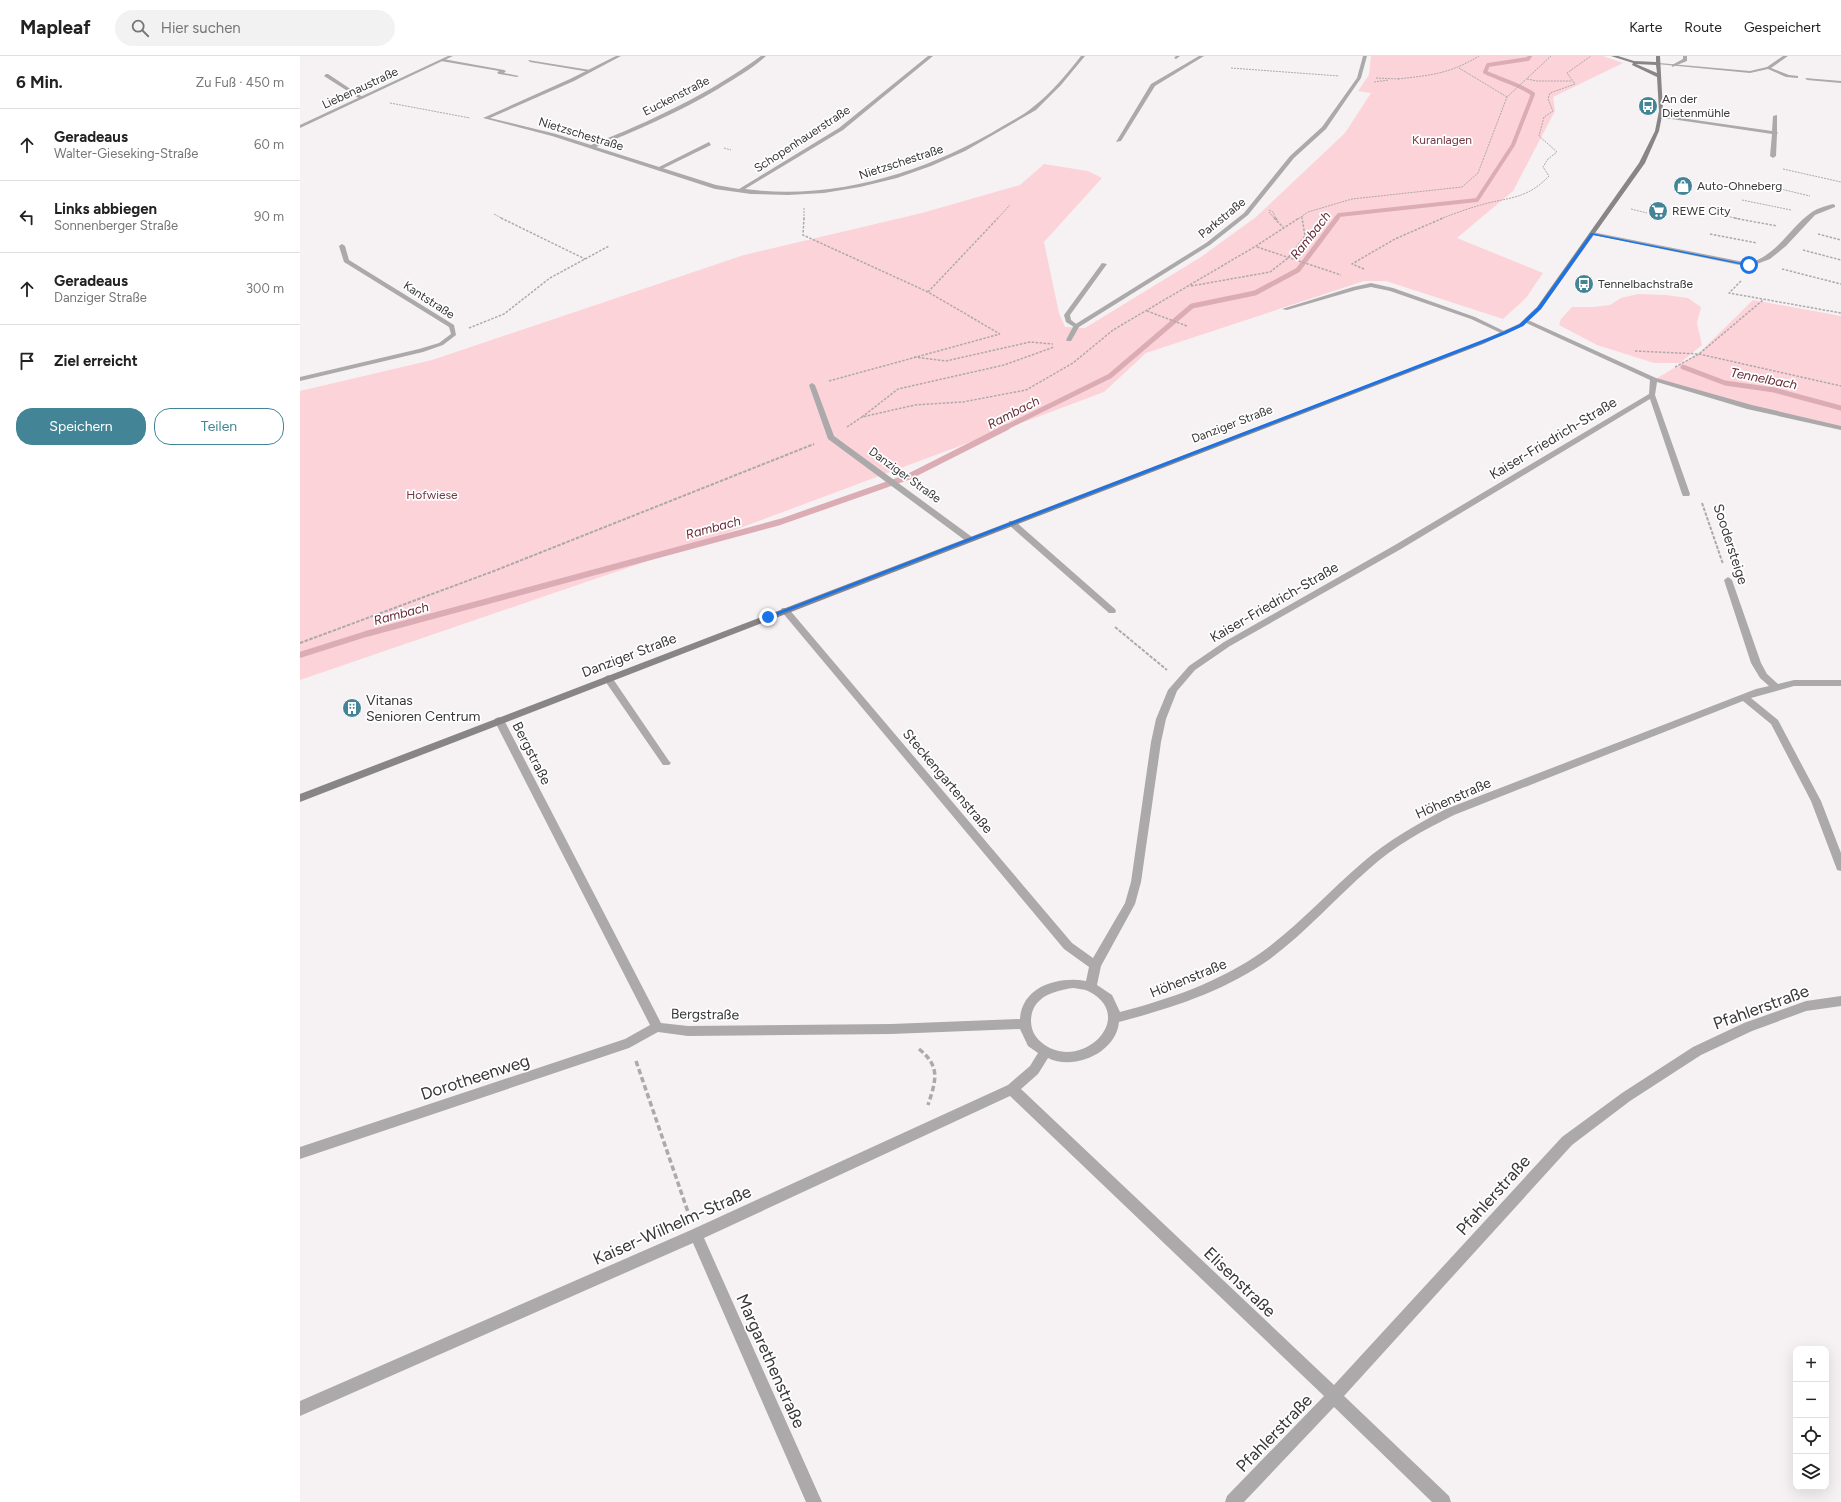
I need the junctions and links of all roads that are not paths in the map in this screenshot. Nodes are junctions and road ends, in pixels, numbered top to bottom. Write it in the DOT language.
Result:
graph roads {
  1 [pos="451,56"];
  2 [pos="619,56"];
  3 [pos="764,56"];
  4 [pos="931,56"];
  5 [pos="1083,56"];
  6 [pos="1202,56"];
  7 [pos="1366,56"];
  8 [pos="1614,56"];
  9 [pos="1658,56"];
  10 [pos="1685,56"];
  11 [pos="1786,56"];
  12 [pos="443,60"];
  13 [pos="1625,60"];
  14 [pos="530,62"];
  15 [pos="1659,64"];
  16 [pos="1674,66"];
  17 [pos="1768,68"];
  18 [pos="590,71"];
  19 [pos="326,76"];
  20 [pos="517,76"];
  21 [pos="1660,76"];
  22 [pos="1796,77"];
  23 [pos="1807,79"];
  24 [pos="1841,82"];
  25 [pos="362,98"];
  26 [pos="1660,116"];
  27 [pos="1775,116"];
  28 [pos="300,118"];
  29 [pos="313,121"];
  30 [pos="300,127"];
  31 [pos="1776,133"];
  32 [pos="1118,141"];
  33 [pos="709,144"];
  34 [pos="592,147"];
  35 [pos="1773,156"];
  36 [pos="658,169"];
  37 [pos="739,191"];
  38 [pos="1833,206"];
  39 [pos="1592,234"];
  40 [pos="342,246"];
  41 [pos="1104,264"];
  42 [pos="1285,309"];
  43 [pos="1526,321"];
  44 [pos="1076,326"];
  45 [pos="1505,333"];
  46 [pos="1069,340"];
  47 [pos="300,379"];
  48 [pos="1654,380"];
  49 [pos="812,385"];
  50 [pos="1652,395"];
  51 [pos="1841,428"];
  52 [pos="1686,494"];
  53 [pos="1012,523"];
  54 [pos="969,539"];
  55 [pos="1728,580"];
  56 [pos="785,610"];
  57 [pos="1112,611"];
  58 [pos="608,678"];
  59 [pos="1841,682"];
  60 [pos="1775,686"];
  61 [pos="1744,697"];
  62 [pos="499,720"];
  63 [pos="666,763"];
  64 [pos="300,798"];
  65 [pos="1841,867"];
  66 [pos="1094,965"];
  67 [pos="1091,987"];
  68 [pos="1841,1001"];
  69 [pos="1115,1018"];
  70 [pos="1025,1024"];
  71 [pos="657,1027"];
  72 [pos="1045,1052"];
  73 [pos="1012,1090"];
  74 [pos="300,1153"];
  75 [pos="696,1235"];
  76 [pos="1334,1396"];
  77 [pos="300,1409"];
  78 [pos="814,1502"];
  79 [pos="1233,1502"];
  80 [pos="1443,1502"];
  1 -- 12 [label="street, Liebenaustraße"];
  2 -- 18 [label="street"];
  3 -- 34 [label="street, Euckenstraße"];
  4 -- 37 [label="street, Schopenhauerstraße"];
  5 -- 37 [label="street, Nietzschestraße"];
  6 -- 32 [label="street"];
  7 -- 44 [label="street, Parkstraße"];
  8 -- 13 [label="main road"];
  8 -- 15 [label="main road"];
  9 -- 15 [label="main road, Danziger Straße"];
  10 -- 16 [label="street"];
  11 -- 17 [label="street"];
  12 -- 20 [label="street"];
  12 -- 25 [label="street, Liebenaustraße"];
  13 -- 15 [label="main road"];
  13 -- 21 [label="main road"];
  14 -- 18 [label="street"];
  15 -- 16 [label="street"];
  15 -- 21 [label="main road, Danziger Straße"];
  16 -- 17 [label="street"];
  17 -- 22 [label="street"];
  18 -- 34 [label="street, Nietzschestraße"];
  19 -- 25 [label="street"];
  21 -- 26 [label="main road, Danziger Straße"];
  23 -- 24 [label="street"];
  25 -- 29 [label="street, Liebenaustraße"];
  26 -- 31 [label="street"];
  26 -- 39 [label="main road, Danziger Straße"];
  27 -- 31 [label="street"];
  28 -- 29 [label="street"];
  29 -- 30 [label="street, Liebenaustraße"];
  31 -- 35 [label="street"];
  33 -- 36 [label="street"];
  34 -- 36 [label="street, Nietzschestraße"];
  36 -- 37 [label="street, Nietzschestraße"];
  38 -- 39 [label="street"];
  39 -- 43 [label="main road, Danziger Straße"];
  40 -- 47 [label="street, Kantstraße"];
  41 -- 44 [label="street"];
  42 -- 45 [label="street"];
  43 -- 45 [label="main road, Danziger Straße"];
  43 -- 48 [label="street"];
  44 -- 46 [label="street"];
  45 -- 53 [label="main road, Danziger Straße"];
  48 -- 50 [label="street"];
  48 -- 51 [label="street"];
  49 -- 54 [label="street, Danziger Straße"];
  50 -- 52 [label="street"];
  50 -- 66 [label="street, Kaiser-Friedrich-Straße"];
  53 -- 54 [label="main road, Danziger Straße"];
  53 -- 57 [label="street"];
  54 -- 56 [label="main road, Danziger Straße"];
  55 -- 60 [label="street, Soodersteige"];
  56 -- 58 [label="main road, Danziger Straße"];
  56 -- 66 [label="street, Steckengartenstraße"];
  58 -- 62 [label="main road, Danziger Straße"];
  58 -- 63 [label="street"];
  59 -- 60 [label="street, Höhenstraße"];
  60 -- 61 [label="street, Höhenstraße"];
  61 -- 65 [label="street"];
  61 -- 69 [label="street, Höhenstraße"];
  62 -- 64 [label="main road, Danziger Straße"];
  62 -- 71 [label="street, Bergstraße"];
  66 -- 67 [label="street, Kaiser-Friedrich-Straße"];
  67 -- 69 [label="street"];
  67 -- 70 [label="street"];
  68 -- 76 [label="street, Pfahlerstraße"];
  69 -- 72 [label="street"];
  70 -- 71 [label="street, Bergstraße"];
  70 -- 72 [label="street"];
  71 -- 74 [label="street, Dorotheenweg"];
  72 -- 73 [label="street, Kaiser-Wilhelm-Straße"];
  73 -- 75 [label="street, Kaiser-Wilhelm-Straße"];
  73 -- 76 [label="street, Elisenstraße"];
  75 -- 77 [label="street, Kaiser-Wilhelm-Straße"];
  75 -- 78 [label="street, Margarethenstraße"];
  76 -- 79 [label="street, Pfahlerstraße"];
  76 -- 80 [label="street, Elisenstraße"];
}
